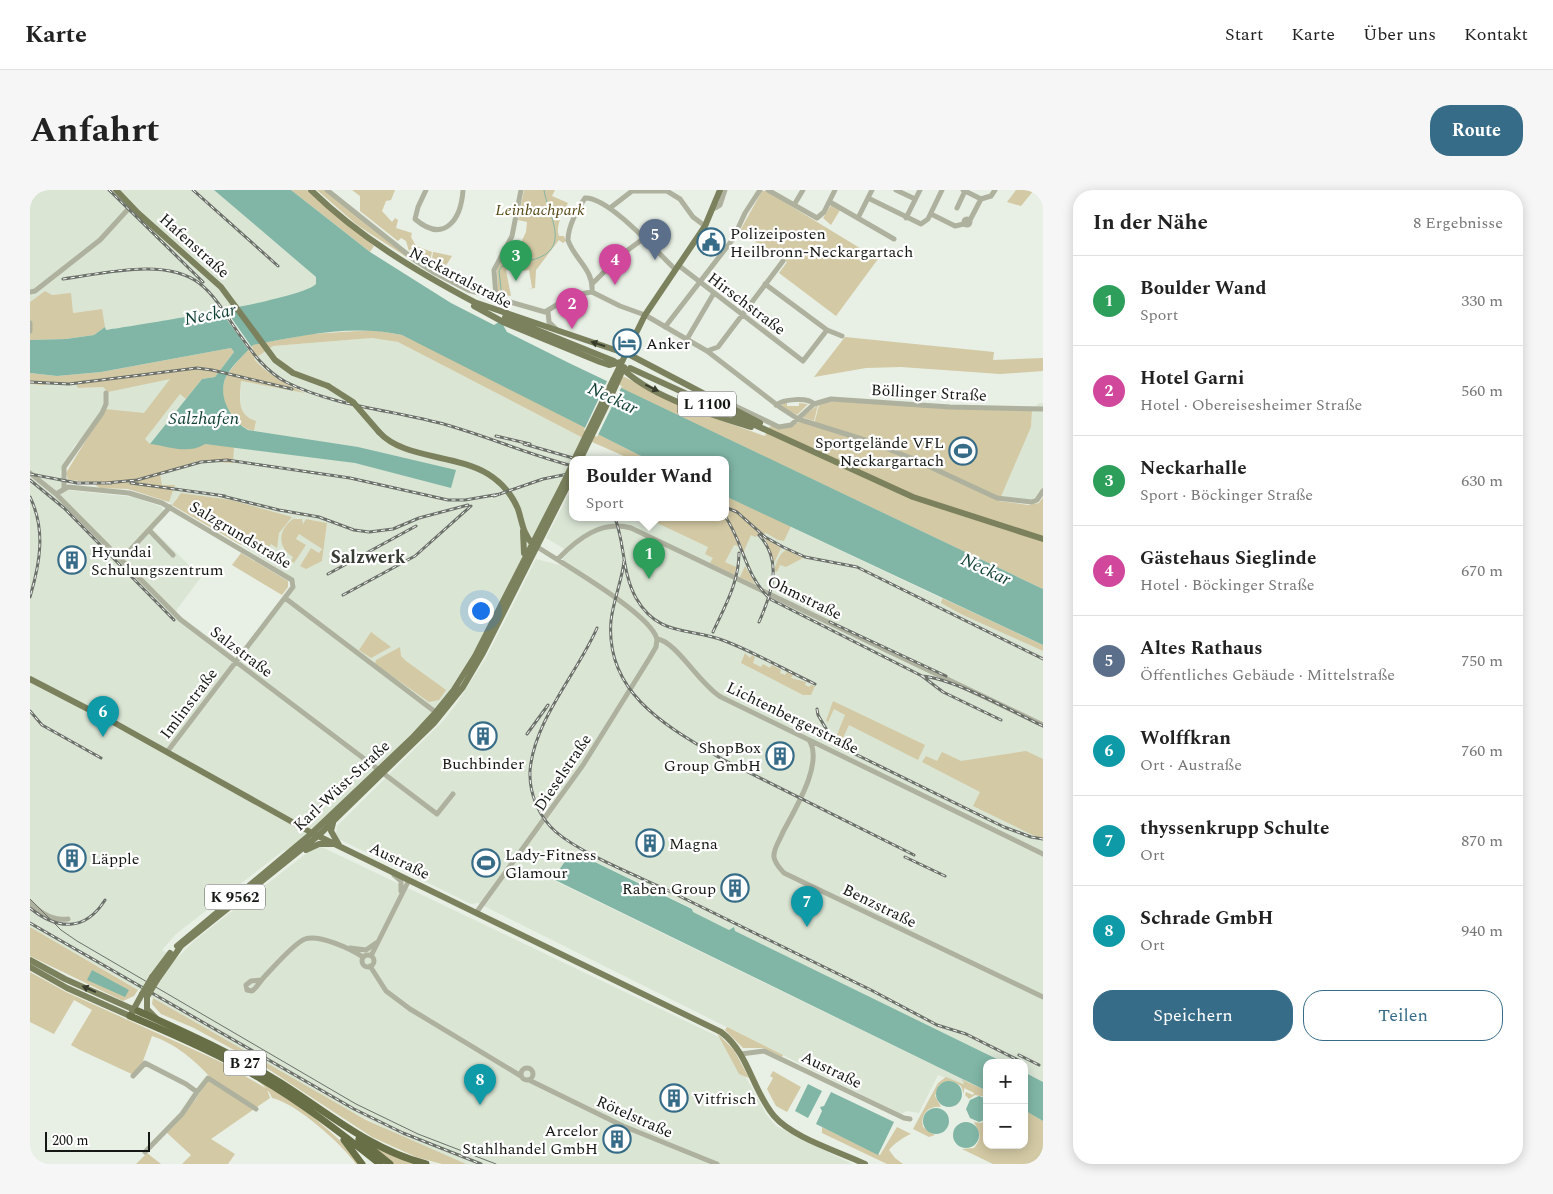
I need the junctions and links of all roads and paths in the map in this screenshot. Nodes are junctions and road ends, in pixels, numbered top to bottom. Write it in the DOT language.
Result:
graph roads {
  1 [pos="116,190"];
  2 [pos="311,190"];
  3 [pos="327,190"];
  4 [pos="426,190"];
  5 [pos="463,190"];
  6 [pos="520,190"];
  7 [pos="720,190"];
  8 [pos="725,190"];
  9 [pos="760,190"];
  10 [pos="768,190"];
  11 [pos="803,190"];
  12 [pos="835,190"];
  13 [pos="872,190"];
  14 [pos="896,190"];
  15 [pos="920,190"];
  16 [pos="942,190"];
  17 [pos="995,190"];
  18 [pos="964,191"];
  19 [pos="868,198"];
  20 [pos="981,199"];
  21 [pos="915,200"];
  22 [pos="830,202"];
  23 [pos="794,205"];
  24 [pos="131,206"];
  25 [pos="610,208"];
  26 [pos="714,208"];
  27 [pos="957,208"];
  28 [pos="931,214"];
  29 [pos="858,218"];
  30 [pos="906,218"];
  31 [pos="706,226"];
  32 [pos="644,239"];
  33 [pos="894,239"];
  34 [pos="783,261"];
  35 [pos="677,267"];
  36 [pos="433,279"];
  37 [pos="593,283"];
  38 [pos="700,283"];
  39 [pos="765,284"];
  40 [pos="30,292"];
  41 [pos="592,292"];
  42 [pos="714,294"];
  43 [pos="497,298"];
  44 [pos="474,302"];
  45 [pos="548,312"];
  46 [pos="645,315"];
  47 [pos="742,315"];
  48 [pos="30,323"];
  49 [pos="665,327"];
  50 [pos="827,330"];
  51 [pos="30,331"];
  52 [pos="570,335"];
  53 [pos="842,336"];
  54 [pos="687,339"];
  55 [pos="572,351"];
  56 [pos="707,351"];
  57 [pos="622,361"];
  58 [pos="630,368"];
  59 [pos="633,379"];
  60 [pos="617,382"];
  61 [pos="686,384"];
  62 [pos="106,393"];
  63 [pos="813,402"];
  64 [pos="776,405"];
  65 [pos="1043,409"];
  66 [pos="798,419"];
  67 [pos="785,438"];
  68 [pos="800,445"];
  69 [pos="577,456"];
  70 [pos="582,456"];
  71 [pos="30,473"];
  72 [pos="569,475"];
  73 [pos="569,480"];
  74 [pos="565,485"];
  75 [pos="64,488"];
  76 [pos="1043,491"];
  77 [pos="56,494"];
  78 [pos="170,507"];
  79 [pos="521,520"];
  80 [pos="542,521"];
  81 [pos="524,528"];
  82 [pos="149,530"];
  83 [pos="1043,539"];
  84 [pos="534,544"];
  85 [pos="173,555"];
  86 [pos="523,559"];
  87 [pos="558,559"];
  88 [pos="121,560"];
  89 [pos="284,598"];
  90 [pos="657,639"];
  91 [pos="236,662"];
  92 [pos="30,675"];
  93 [pos="30,679"];
  94 [pos="47,686"];
  95 [pos="438,714"];
  96 [pos="1043,725"];
  97 [pos="809,739"];
  98 [pos="167,752"];
  99 [pos="381,772"];
  100 [pos="453,794"];
  101 [pos="293,822"];
  102 [pos="334,822"];
  103 [pos="315,834"];
  104 [pos="337,845"];
  105 [pos="297,846"];
  106 [pos="1043,854"];
  107 [pos="282,866"];
  108 [pos="386,869"];
  109 [pos="409,880"];
  110 [pos="426,889"];
  111 [pos="30,902"];
  112 [pos="398,902"];
  113 [pos="476,914"];
  114 [pos="68,919"];
  115 [pos="377,943"];
  116 [pos="350,948"];
  117 [pos="371,956"];
  118 [pos="363,957"];
  119 [pos="30,960"];
  120 [pos="370,966"];
  121 [pos="30,967"];
  122 [pos="155,978"];
  123 [pos="261,980"];
  124 [pos="144,996"];
  125 [pos="1043,997"];
  126 [pos="134,1013"];
  127 [pos="157,1019"];
  128 [pos="741,1054"];
  129 [pos="522,1073"];
  130 [pos="133,1076"];
  131 [pos="531,1078"];
  132 [pos="196,1092"];
  133 [pos="256,1109"];
  134 [pos="318,1116"];
  135 [pos="328,1116"];
  136 [pos="910,1119"];
  137 [pos="145,1152"];
  138 [pos="859,1163"];
  139 [pos="362,1164"];
  140 [pos="380,1164"];
  141 [pos="390,1164"];
  142 [pos="426,1164"];
  143 [pos="717,1164"];
  1 -- 24 [label="main road, Hafenstraße"];
  2 -- 36 [label="main road, Neckartalstraße"];
  3 -- 43 [label="street"];
  4 -- 5 [label="street"];
  6 -- 43 [label="street"];
  7 -- 26 [label="main road, K 9562"];
  8 -- 26 [label="street"];
  9 -- 38 [label="street"];
  10 -- 23 [label="street"];
  11 -- 23 [label="street"];
  12 -- 22 [label="street"];
  13 -- 19 [label="street"];
  14 -- 21 [label="street"];
  15 -- 21 [label="street"];
  16 -- 28 [label="street"];
  17 -- 20 [label="street"];
  18 -- 20 [label="street"];
  18 -- 27 [label="street"];
  19 -- 29 [label="street"];
  19 -- 30 [label="street"];
  20 -- 28 [label="street"];
  21 -- 30 [label="street"];
  22 -- 23 [label="street"];
  22 -- 29 [label="street"];
  24 -- 40 [label="street"];
  24 -- 79 [label="main road, Hafenstraße, bridge"];
  25 -- 31 [label="street"];
  25 -- 32 [label="street, Hirschstraße"];
  25 -- 37 [label="street, Hirschstraße"];
  26 -- 31 [label="main road, K 9562"];
  28 -- 30 [label="street"];
  29 -- 33 [label="street"];
  31 -- 35 [label="main road, K 9562"];
  32 -- 35 [label="street, Hirschstraße"];
  32 -- 37 [label="street"];
  34 -- 39 [label="street"];
  35 -- 38 [label="street, Hirschstraße"];
  35 -- 46 [label="main road, K 9562"];
  36 -- 44 [label="main road, Neckartalstraße"];
  36 -- 55 [label="main road"];
  37 -- 41 [label="street"];
  38 -- 42 [label="street, Hirschstraße"];
  38 -- 49 [label="street"];
  39 -- 47 [label="street"];
  39 -- 50 [label="street"];
  41 -- 45 [label="street"];
  41 -- 46 [label="street"];
  42 -- 47 [label="street, Hirschstraße"];
  42 -- 54 [label="street"];
  43 -- 45 [label="street"];
  44 -- 52 [label="main road"];
  44 -- 57 [label="main road, Neckartalstraße"];
  45 -- 52 [label="street"];
  46 -- 49 [label="street"];
  46 -- 57 [label="main road, K 9562"];
  47 -- 50 [label="street, Hirschstraße"];
  47 -- 56 [label="street"];
  48 -- 51 [label="street"];
  49 -- 54 [label="street"];
  50 -- 53 [label="street"];
  57 -- 52 [label="main road, one-way"];
  54 -- 56 [label="street"];
  55 -- 57 [label="main road"];
  55 -- 60 [label="main road"];
  56 -- 64 [label="street"];
  57 -- 59 [label="main road"];
  57 -- 60 [label="main road, K 9562"];
  57 -- 61 [label="main road"];
  58 -- 67 [label="main road, L 1100"];
  59 -- 60 [label="main road"];
  59 -- 67 [label="main road, one-way"];
  60 -- 69 [label="main road, K 9562, bridge"];
  60 -- 70 [label="main road, K 9562, bridge"];
  61 -- 66 [label="street"];
  61 -- 68 [label="main road"];
  62 -- 75 [label="street"];
  63 -- 64 [label="street, Böllinger Straße"];
  63 -- 65 [label="street, Böllinger Straße"];
  63 -- 66 [label="street"];
  64 -- 66 [label="street"];
  66 -- 76 [label="street"];
  67 -- 68 [label="main road, L 1100"];
  68 -- 83 [label="main road, L 1100"];
  71 -- 77 [label="street, Salzstraße"];
  72 -- 74 [label="main road, K 9562, bridge"];
  73 -- 74 [label="main road, K 9562"];
  74 -- 80 [label="main road, K 9562"];
  74 -- 84 [label="main road, K 9562"];
  75 -- 77 [label="street"];
  75 -- 78 [label="street, Salzgrundstraße"];
  77 -- 88 [label="street, Salzstraße"];
  78 -- 82 [label="street"];
  78 -- 89 [label="street, Salzgrundstraße"];
  79 -- 80 [label="main road"];
  79 -- 81 [label="main road, Hafenstraße"];
  80 -- 84 [label="main road, K 9562"];
  81 -- 84 [label="main road, Hafenstraße"];
  81 -- 86 [label="main road"];
  82 -- 85 [label="street"];
  82 -- 88 [label="street"];
  84 -- 86 [label="main road, Karl-Wüst-Straße / K 9562"];
  84 -- 87 [label="street, Lichtenbergerstraße"];
  84 -- 95 [label="main road, Karl-Wüst-Straße / K 9562"];
  86 -- 95 [label="main road, Karl-Wüst-Straße / K 9562"];
  87 -- 90 [label="street, Lichtenbergerstraße"];
  87 -- 96 [label="street, Ohmstraße"];
  88 -- 91 [label="street, Salzstraße"];
  89 -- 91 [label="street, Imlinstraße"];
  89 -- 95 [label="street"];
  90 -- 97 [label="street, Lichtenbergerstraße"];
  90 -- 113 [label="street, Dieselstraße"];
  91 -- 98 [label="street, Imlinstraße"];
  91 -- 99 [label="street, Salzstraße"];
  92 -- 94 [label="main road, Austraße"];
  93 -- 94 [label="main road, Austraße"];
  94 -- 98 [label="main road, Austraße"];
  95 -- 99 [label="main road, Karl-Wüst-Straße / K 9562"];
  97 -- 106 [label="street, Lichtenbergerstraße"];
  97 -- 125 [label="street, Benzstraße"];
  98 -- 101 [label="main road, Austraße"];
  99 -- 100 [label="street, Salzstraße"];
  99 -- 102 [label="main road, Karl-Wüst-Straße / K 9562"];
  99 -- 103 [label="main road, Karl-Wüst-Straße / K 9562"];
  101 -- 103 [label="main road, Austraße"];
  101 -- 105 [label="main road"];
  102 -- 103 [label="main road, Karl-Wüst-Straße / K 9562"];
  102 -- 104 [label="main road"];
  103 -- 104 [label="main road, Austraße"];
  103 -- 105 [label="main road, Karl-Wüst-Straße / K 9562"];
  103 -- 107 [label="main road, Karl-Wüst-Straße / K 9562"];
  104 -- 107 [label="main road"];
  104 -- 108 [label="main road, Austraße"];
  105 -- 122 [label="main road, Karl-Wüst-Straße / K 9562"];
  107 -- 122 [label="main road, Karl-Wüst-Straße / K 9562"];
  108 -- 109 [label="main road, Austraße"];
  108 -- 112 [label="street"];
  109 -- 110 [label="main road, Austraße"];
  109 -- 112 [label="street"];
  110 -- 112 [label="street"];
  110 -- 113 [label="main road, Austraße"];
  111 -- 114 [label="street"];
  112 -- 115 [label="street"];
  113 -- 128 [label="main road, Austraße"];
  115 -- 116 [label="street"];
  115 -- 117 [label="street"];
  116 -- 118 [label="street"];
  116 -- 123 [label="street"];
  117 -- 118 [label="street"];
  117 -- 120 [label="street"];
  118 -- 120 [label="street"];
  126 -- 119 [label="main road, B 27, one-way"];
  120 -- 129 [label="street"];
  121 -- 126 [label="main road, B 27"];
  122 -- 124 [label="main road, Karl-Wüst-Straße / K 9562, bridge"];
  124 -- 126 [label="main road, Karl-Wüst-Straße / K 9562"];
  124 -- 127 [label="main road"];
  126 -- 127 [label="highway, B 27"];
  126 -- 134 [label="highway, B 27"];
  127 -- 135 [label="highway, B 27"];
  128 -- 136 [label="street, Austraße"];
  128 -- 138 [label="main road, Austraße"];
  129 -- 131 [label="street"];
  129 -- 131 [label="street"];
  130 -- 132 [label="street"];
  131 -- 143 [label="street, Rötelstraße"];
  132 -- 133 [label="street"];
  132 -- 137 [label="street"];
  134 -- 139 [label="highway"];
  134 -- 140 [label="highway, B 27"];
  135 -- 141 [label="highway, B 27"];
  135 -- 142 [label="highway"];
}
